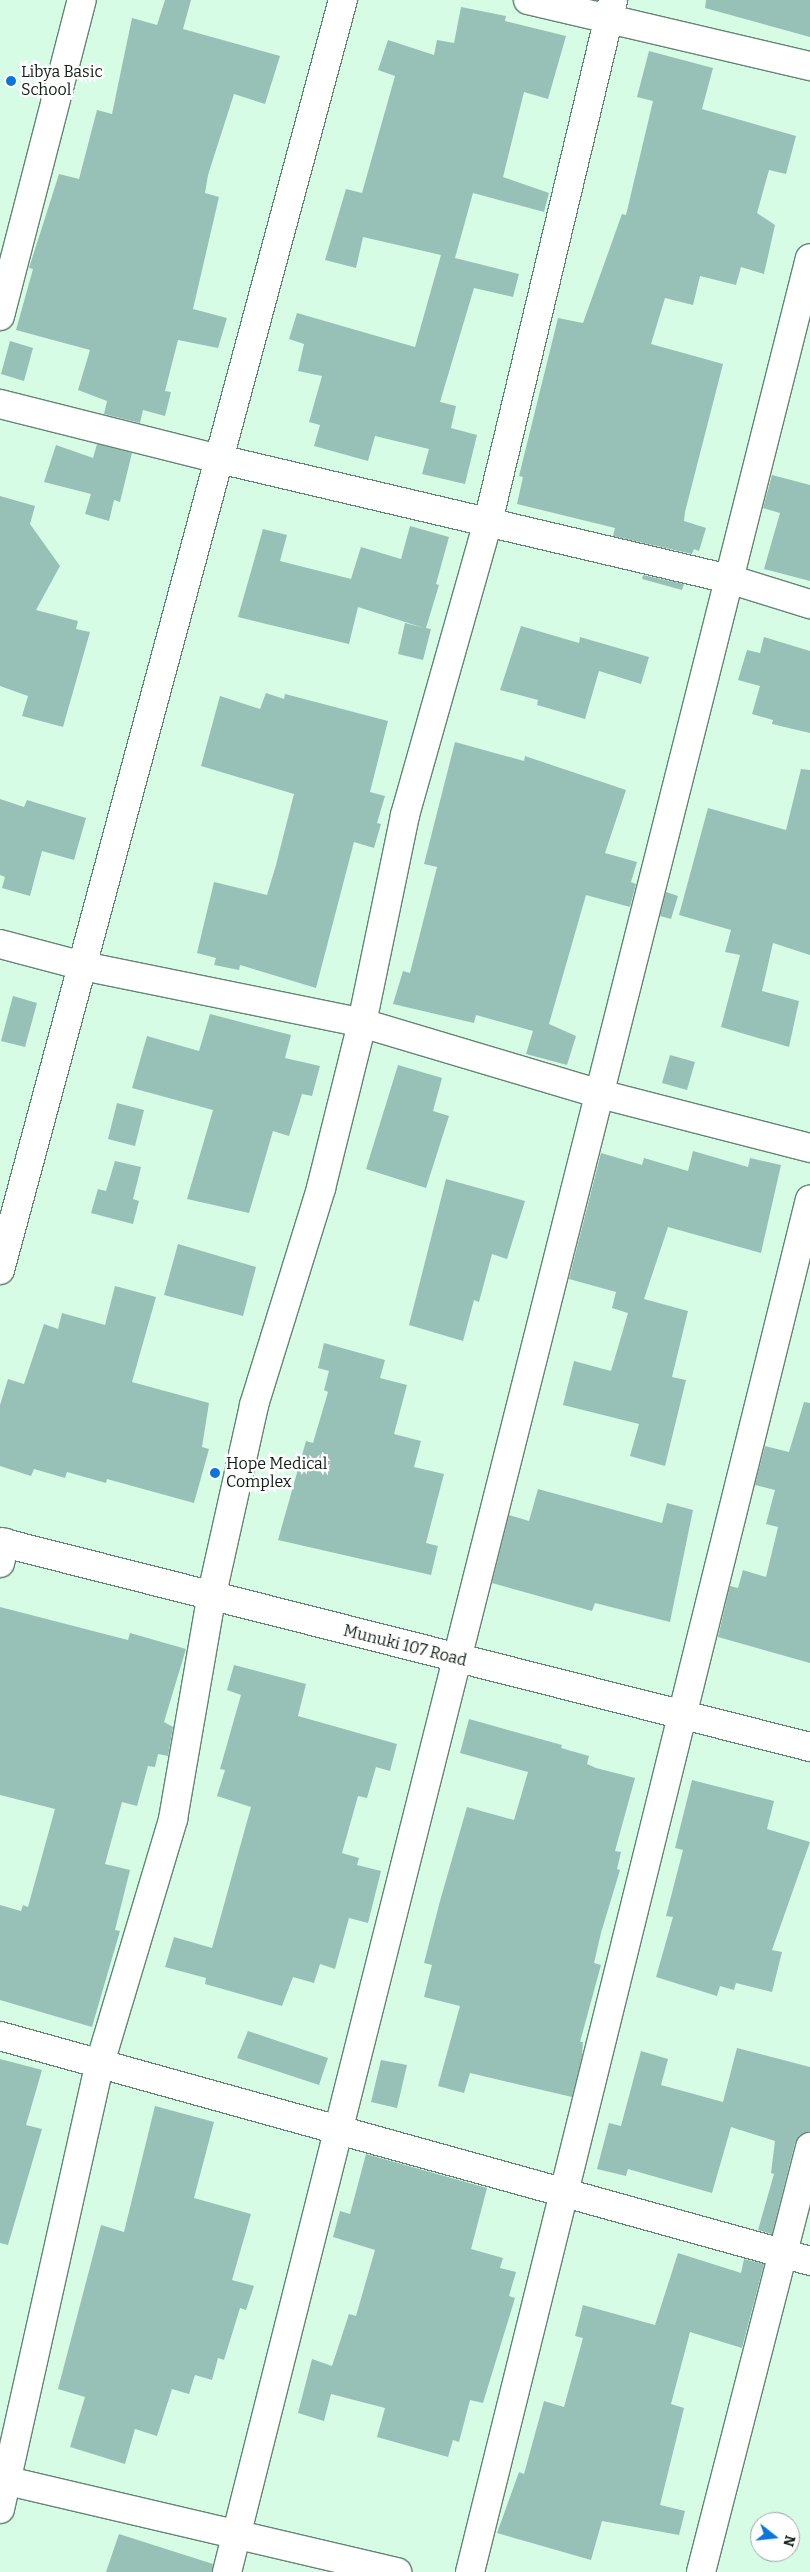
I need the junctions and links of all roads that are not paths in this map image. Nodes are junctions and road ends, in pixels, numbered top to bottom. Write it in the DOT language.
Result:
graph roads {
  1 [pos="82,0"];
  2 [pos="342,0"];
  3 [pos="528,0"];
  4 [pos="610,10"];
  5 [pos="810,66"];
  6 [pos="810,258"];
  7 [pos="0,316"];
  8 [pos="0,404"];
  9 [pos="219,460"];
  10 [pos="488,522"];
  11 [pos="729,579"];
  12 [pos="810,604"];
  13 [pos="0,944"];
  14 [pos="84,966"];
  15 [pos="362,1023"];
  16 [pos="600,1094"];
  17 [pos="810,1148"];
  18 [pos="810,1198"];
  19 [pos="0,1270"];
  20 [pos="2,1549"];
  21 [pos="211,1598"];
  22 [pos="457,1659"];
  23 [pos="682,1716"];
  24 [pos="810,1747"];
  25 [pos="0,2036"];
  26 [pos="100,2063"];
  27 [pos="339,2130"];
  28 [pos="810,2147"];
  29 [pos="564,2192"];
  30 [pos="783,2253"];
  31 [pos="810,2261"];
  32 [pos="4,2480"];
  33 [pos="0,2509"];
  34 [pos="237,2533"];
  35 [pos="227,2572"];
  36 [pos="397,2572"];
  37 [pos="470,2572"];
  38 [pos="701,2572"];
  1 -- 7 [label="street"];
  2 -- 9 [label="street"];
  3 -- 4 [label="street"];
  4 -- 5 [label="street"];
  4 -- 10 [label="street"];
  6 -- 11 [label="street"];
  8 -- 9 [label="street"];
  9 -- 10 [label="street"];
  9 -- 14 [label="street"];
  10 -- 11 [label="street"];
  10 -- 15 [label="street"];
  11 -- 12 [label="street"];
  11 -- 16 [label="street"];
  13 -- 14 [label="street"];
  14 -- 15 [label="street"];
  14 -- 19 [label="street"];
  15 -- 16 [label="street"];
  15 -- 21 [label="street"];
  16 -- 17 [label="street"];
  16 -- 22 [label="street"];
  18 -- 23 [label="street"];
  20 -- 21 [label="street, Munuki 107 Road"];
  21 -- 22 [label="street, Munuki 107 Road"];
  21 -- 26 [label="street"];
  22 -- 23 [label="street, Munuki 107 Road"];
  22 -- 27 [label="street"];
  23 -- 24 [label="street, Munuki 107 Road"];
  23 -- 29 [label="street"];
  25 -- 26 [label="street"];
  26 -- 27 [label="street"];
  26 -- 32 [label="street"];
  27 -- 29 [label="street"];
  27 -- 34 [label="street"];
  28 -- 30 [label="street"];
  29 -- 30 [label="street"];
  29 -- 37 [label="street"];
  30 -- 31 [label="street"];
  30 -- 38 [label="street"];
  32 -- 33 [label="street"];
  32 -- 34 [label="street"];
  34 -- 35 [label="street"];
  34 -- 36 [label="street"];
}
